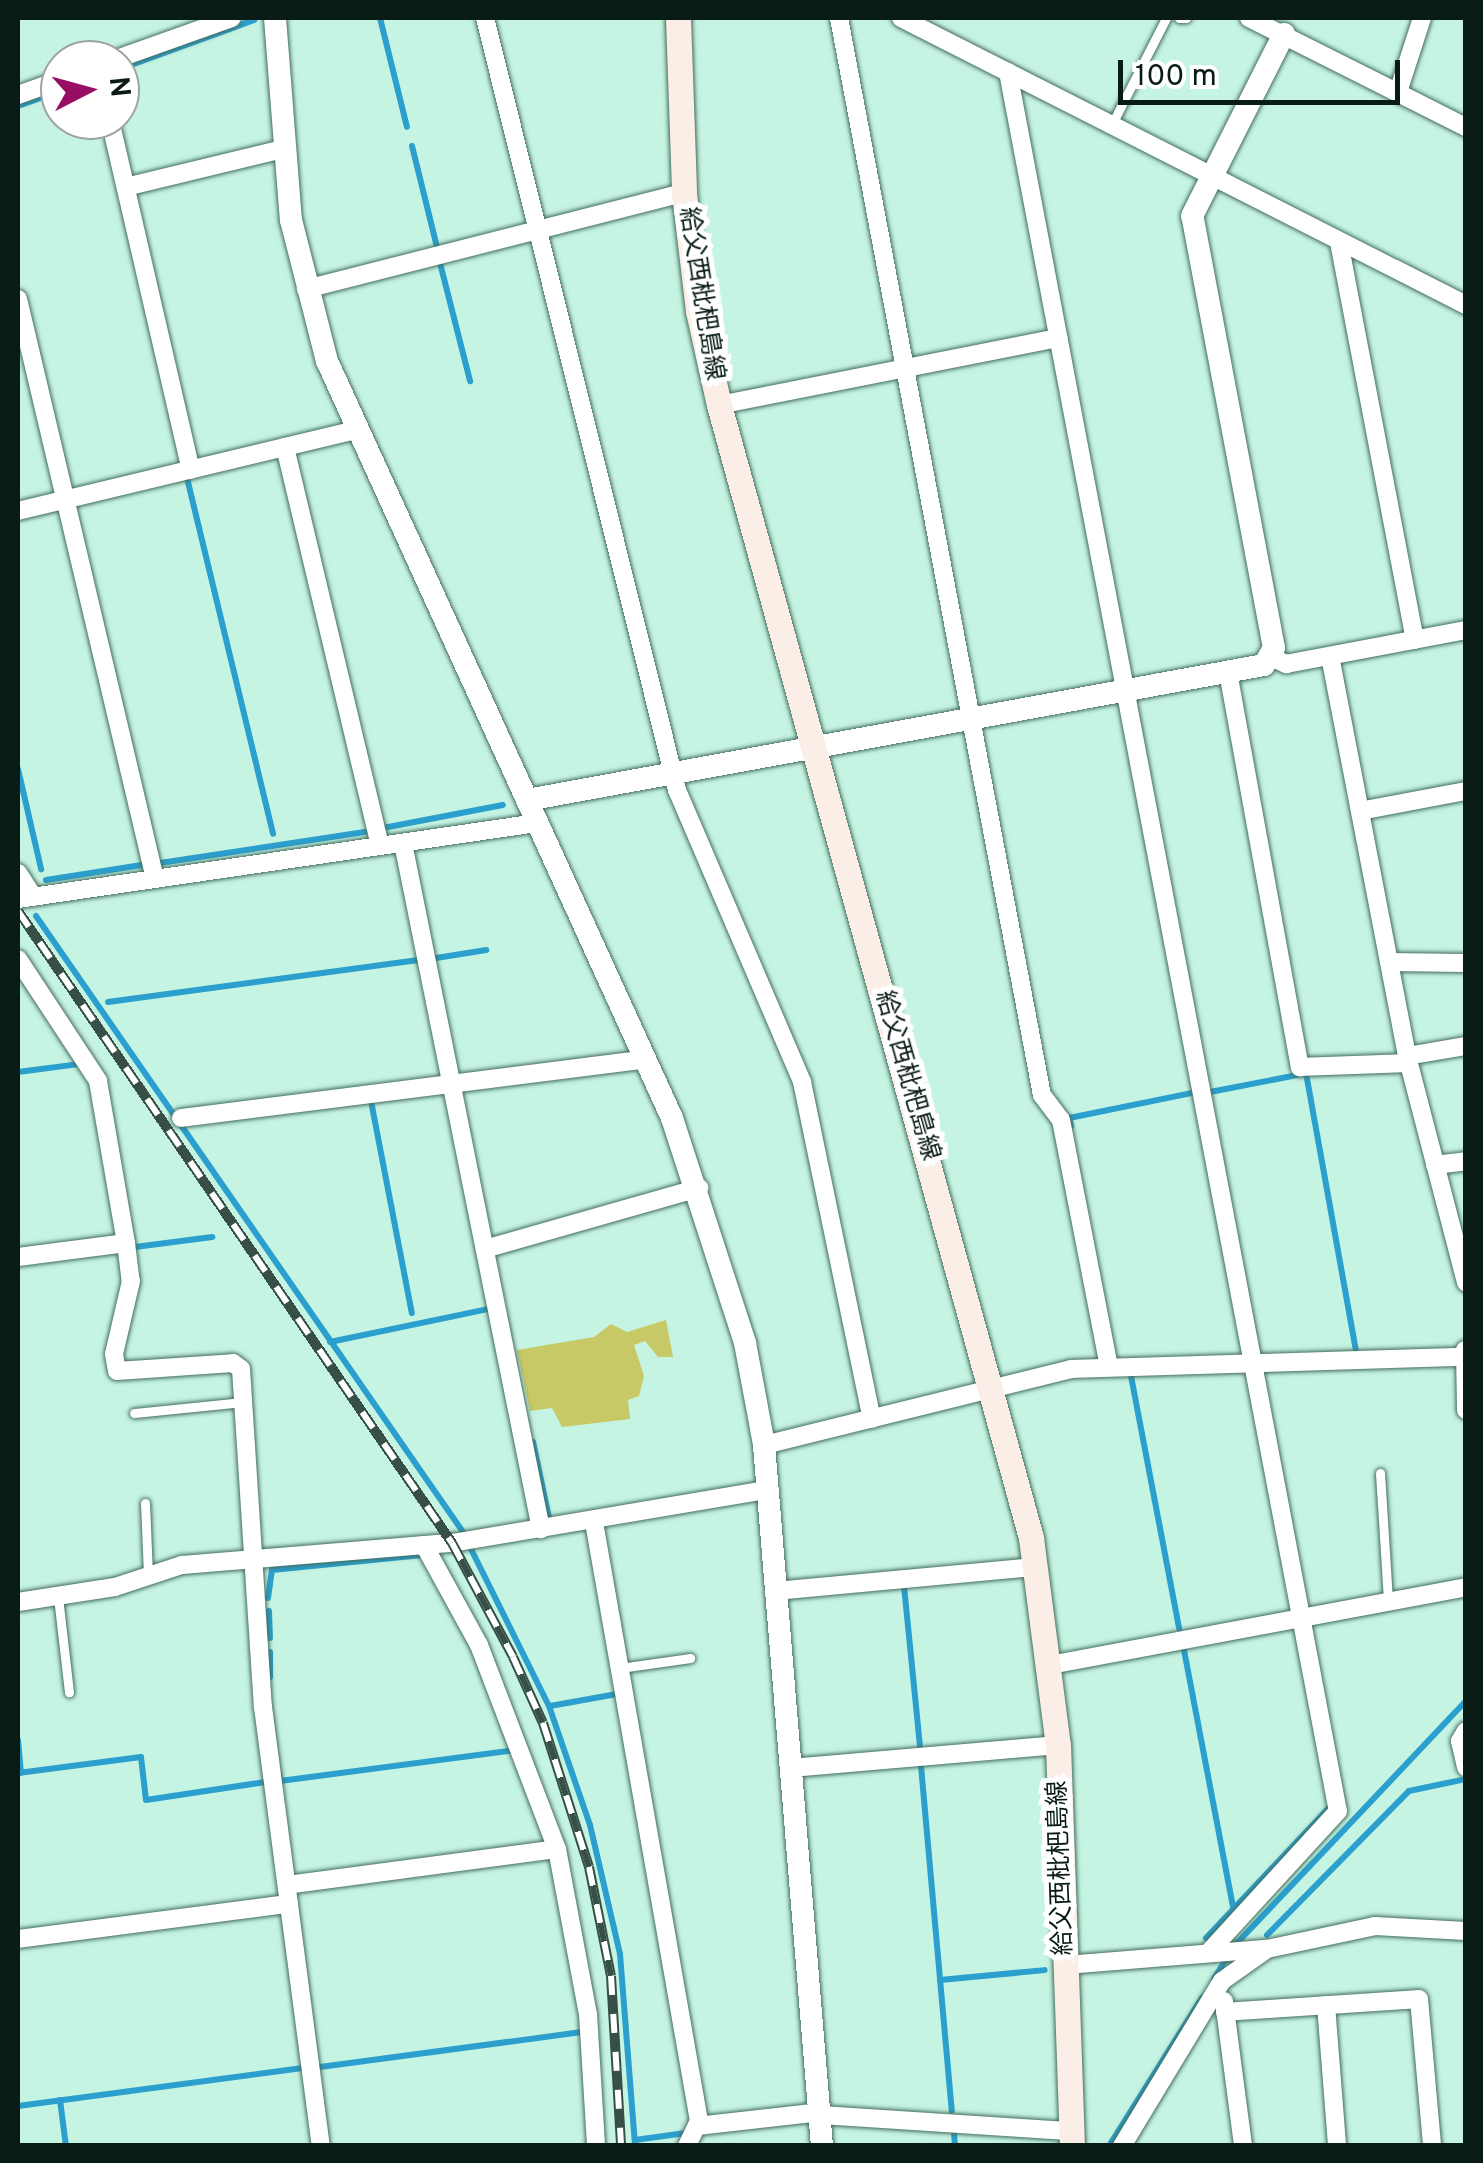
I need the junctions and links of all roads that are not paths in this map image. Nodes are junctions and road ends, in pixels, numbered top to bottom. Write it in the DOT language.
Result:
graph roads {
  1 [pos="232,18"];
  2 [pos="275,18"];
  3 [pos="485,18"];
  4 [pos="678,18"];
  5 [pos="839,18"];
  6 [pos="901,18"];
  7 [pos="1166,18"];
  8 [pos="1249,18"];
  9 [pos="1422,18"];
  10 [pos="1278,27"];
  11 [pos="140,51"];
  12 [pos="1008,72"];
  13 [pos="1398,92"];
  14 [pos="1112,124"];
  15 [pos="1466,127"];
  16 [pos="115,140"];
  17 [pos="284,150"];
  18 [pos="1210,174"];
  19 [pos="126,187"];
  20 [pos="684,193"];
  21 [pos="538,227"];
  22 [pos="1339,242"];
  23 [pos="306,289"];
  24 [pos="18,300"];
  25 [pos="1466,305"];
  26 [pos="1058,338"];
  27 [pos="903,368"];
  28 [pos="719,405"];
  29 [pos="356,430"];
  30 [pos="285,447"];
  31 [pos="190,470"];
  32 [pos="64,500"];
  33 [pos="18,511"];
  34 [pos="1466,630"];
  35 [pos="1415,640"];
  36 [pos="1330,656"];
  37 [pos="1271,657"];
  38 [pos="1228,672"];
  39 [pos="1123,691"];
  40 [pos="971,718"];
  41 [pos="813,746"];
  42 [pos="672,773"];
  43 [pos="1466,790"];
  44 [pos="527,800"];
  45 [pos="1360,812"];
  46 [pos="537,824"];
  47 [pos="402,843"];
  48 [pos="380,846"];
  49 [pos="18,874"];
  50 [pos="155,878"];
  51 [pos="25,897"];
  52 [pos="18,960"];
  53 [pos="1389,962"];
  54 [pos="1466,963"];
  55 [pos="1466,1046"];
  56 [pos="645,1058"];
  57 [pos="1408,1060"];
  58 [pos="452,1083"];
  59 [pos="182,1118"];
  60 [pos="1466,1161"];
  61 [pos="1435,1165"];
  62 [pos="699,1188"];
  63 [pos="126,1242"];
  64 [pos="485,1249"];
  65 [pos="18,1257"];
  66 [pos="1466,1282"];
  67 [pos="1464,1353"];
  68 [pos="1253,1362"];
  69 [pos="1109,1366"];
  70 [pos="994,1388"];
  71 [pos="243,1402"];
  72 [pos="1466,1410"];
  73 [pos="134,1412"];
  74 [pos="872,1420"];
  75 [pos="764,1445"];
  76 [pos="1380,1473"];
  77 [pos="768,1490"];
  78 [pos="145,1503"];
  79 [pos="594,1522"];
  80 [pos="541,1528"];
  81 [pos="424,1545"];
  82 [pos="256,1561"];
  83 [pos="1035,1567"];
  84 [pos="148,1576"];
  85 [pos="1466,1586"];
  86 [pos="776,1591"];
  87 [pos="58,1596"];
  88 [pos="1388,1600"];
  89 [pos="18,1602"];
  90 [pos="1301,1615"];
  91 [pos="690,1658"];
  92 [pos="1050,1664"];
  93 [pos="620,1668"];
  94 [pos="70,1692"];
  95 [pos="1466,1732"];
  96 [pos="1058,1745"];
  97 [pos="1466,1767"];
  98 [pos="791,1768"];
  99 [pos="557,1849"];
  100 [pos="288,1894"];
  101 [pos="1466,1931"];
  102 [pos="18,1939"];
  103 [pos="1268,1949"];
  104 [pos="1209,1952"];
  105 [pos="1066,1965"];
  106 [pos="1222,1981"];
  107 [pos="1326,2005"];
  108 [pos="1225,2012"];
  109 [pos="821,2113"];
  110 [pos="697,2126"];
  111 [pos="1072,2138"];
  112 [pos="321,2146"];
  113 [pos="596,2146"];
  114 [pos="687,2146"];
  115 [pos="822,2146"];
  116 [pos="1122,2146"];
  117 [pos="1243,2146"];
  118 [pos="1336,2146"];
  119 [pos="1432,2146"];
  1 -- 11 [label="street"];
  2 -- 17 [label="street"];
  3 -- 21 [label="street"];
  4 -- 20 [label="main road, 給父西枇杷島線"];
  5 -- 27 [label="street"];
  6 -- 12 [label="street"];
  7 -- 14 [label="lane"];
  8 -- 10 [label="street"];
  9 -- 13 [label="street"];
  10 -- 13 [label="street"];
  10 -- 18 [label="street"];
  12 -- 14 [label="street"];
  12 -- 26 [label="street"];
  13 -- 15 [label="street"];
  14 -- 18 [label="street"];
  16 -- 19 [label="street"];
  17 -- 19 [label="street"];
  17 -- 23 [label="street"];
  18 -- 22 [label="street"];
  18 -- 37 [label="street"];
  19 -- 31 [label="street"];
  20 -- 21 [label="street"];
  20 -- 28 [label="main road, 給父西枇杷島線"];
  21 -- 23 [label="street"];
  21 -- 42 [label="street"];
  22 -- 25 [label="street"];
  22 -- 35 [label="street"];
  23 -- 29 [label="street"];
  24 -- 32 [label="street"];
  26 -- 27 [label="street"];
  26 -- 39 [label="street"];
  27 -- 28 [label="street"];
  27 -- 40 [label="street"];
  28 -- 41 [label="main road, 給父西枇杷島線"];
  29 -- 30 [label="street"];
  29 -- 44 [label="street"];
  30 -- 31 [label="street"];
  30 -- 48 [label="street"];
  31 -- 32 [label="street"];
  32 -- 33 [label="street"];
  32 -- 50 [label="street"];
  34 -- 35 [label="street"];
  35 -- 36 [label="street"];
  36 -- 37 [label="street"];
  36 -- 45 [label="street"];
  37 -- 38 [label="street"];
  38 -- 39 [label="street"];
  38 -- 57 [label="street"];
  39 -- 40 [label="street"];
  39 -- 68 [label="street"];
  40 -- 41 [label="street"];
  40 -- 69 [label="street"];
  41 -- 42 [label="street"];
  41 -- 70 [label="main road, 給父西枇杷島線"];
  42 -- 44 [label="street"];
  42 -- 74 [label="street"];
  43 -- 45 [label="street"];
  44 -- 46 [label="street"];
  45 -- 53 [label="street"];
  46 -- 47 [label="street"];
  46 -- 56 [label="street"];
  47 -- 48 [label="street"];
  47 -- 58 [label="street"];
  48 -- 50 [label="street"];
  49 -- 51 [label="street"];
  50 -- 51 [label="street"];
  52 -- 63 [label="street"];
  53 -- 54 [label="street"];
  53 -- 57 [label="street"];
  55 -- 57 [label="street"];
  56 -- 58 [label="street"];
  56 -- 62 [label="street"];
  57 -- 61 [label="street"];
  58 -- 59 [label="street"];
  58 -- 64 [label="street"];
  60 -- 61 [label="street"];
  61 -- 66 [label="street"];
  62 -- 64 [label="street"];
  62 -- 75 [label="street"];
  63 -- 65 [label="street"];
  63 -- 71 [label="street"];
  64 -- 80 [label="street"];
  67 -- 68 [label="street"];
  67 -- 72 [label="street"];
  68 -- 69 [label="street"];
  68 -- 90 [label="street"];
  69 -- 70 [label="street"];
  70 -- 74 [label="street"];
  70 -- 83 [label="main road, 給父西枇杷島線"];
  71 -- 73 [label="lane"];
  71 -- 82 [label="street"];
  74 -- 75 [label="street"];
  75 -- 77 [label="street"];
  76 -- 88 [label="lane"];
  77 -- 79 [label="street"];
  77 -- 86 [label="street"];
  78 -- 84 [label="lane"];
  79 -- 80 [label="street"];
  79 -- 93 [label="street"];
  80 -- 81 [label="street"];
  81 -- 82 [label="street"];
  81 -- 99 [label="street"];
  82 -- 84 [label="street"];
  82 -- 100 [label="street"];
  83 -- 86 [label="street"];
  83 -- 92 [label="main road, 給父西枇杷島線"];
  84 -- 87 [label="street"];
  85 -- 88 [label="street"];
  86 -- 98 [label="street"];
  87 -- 89 [label="street"];
  87 -- 94 [label="lane"];
  88 -- 90 [label="street"];
  90 -- 92 [label="street"];
  90 -- 104 [label="street"];
  91 -- 93 [label="lane"];
  92 -- 96 [label="main road, 給父西枇杷島線"];
  93 -- 110 [label="street"];
  95 -- 97 [label="street"];
  96 -- 98 [label="street"];
  96 -- 105 [label="main road, 給父西枇杷島線"];
  98 -- 109 [label="street"];
  99 -- 100 [label="street"];
  99 -- 113 [label="street"];
  100 -- 102 [label="street"];
  100 -- 112 [label="street"];
  101 -- 103 [label="street"];
  103 -- 104 [label="street"];
  103 -- 106 [label="street"];
  104 -- 105 [label="street"];
  105 -- 111 [label="main road, 給父西枇杷島線"];
  106 -- 108 [label="street"];
  106 -- 116 [label="street"];
  107 -- 108 [label="street"];
  107 -- 118 [label="street"];
  107 -- 119 [label="street"];
  108 -- 117 [label="street"];
  109 -- 110 [label="street"];
  109 -- 111 [label="street"];
  109 -- 115 [label="street"];
  110 -- 114 [label="street"];
}
